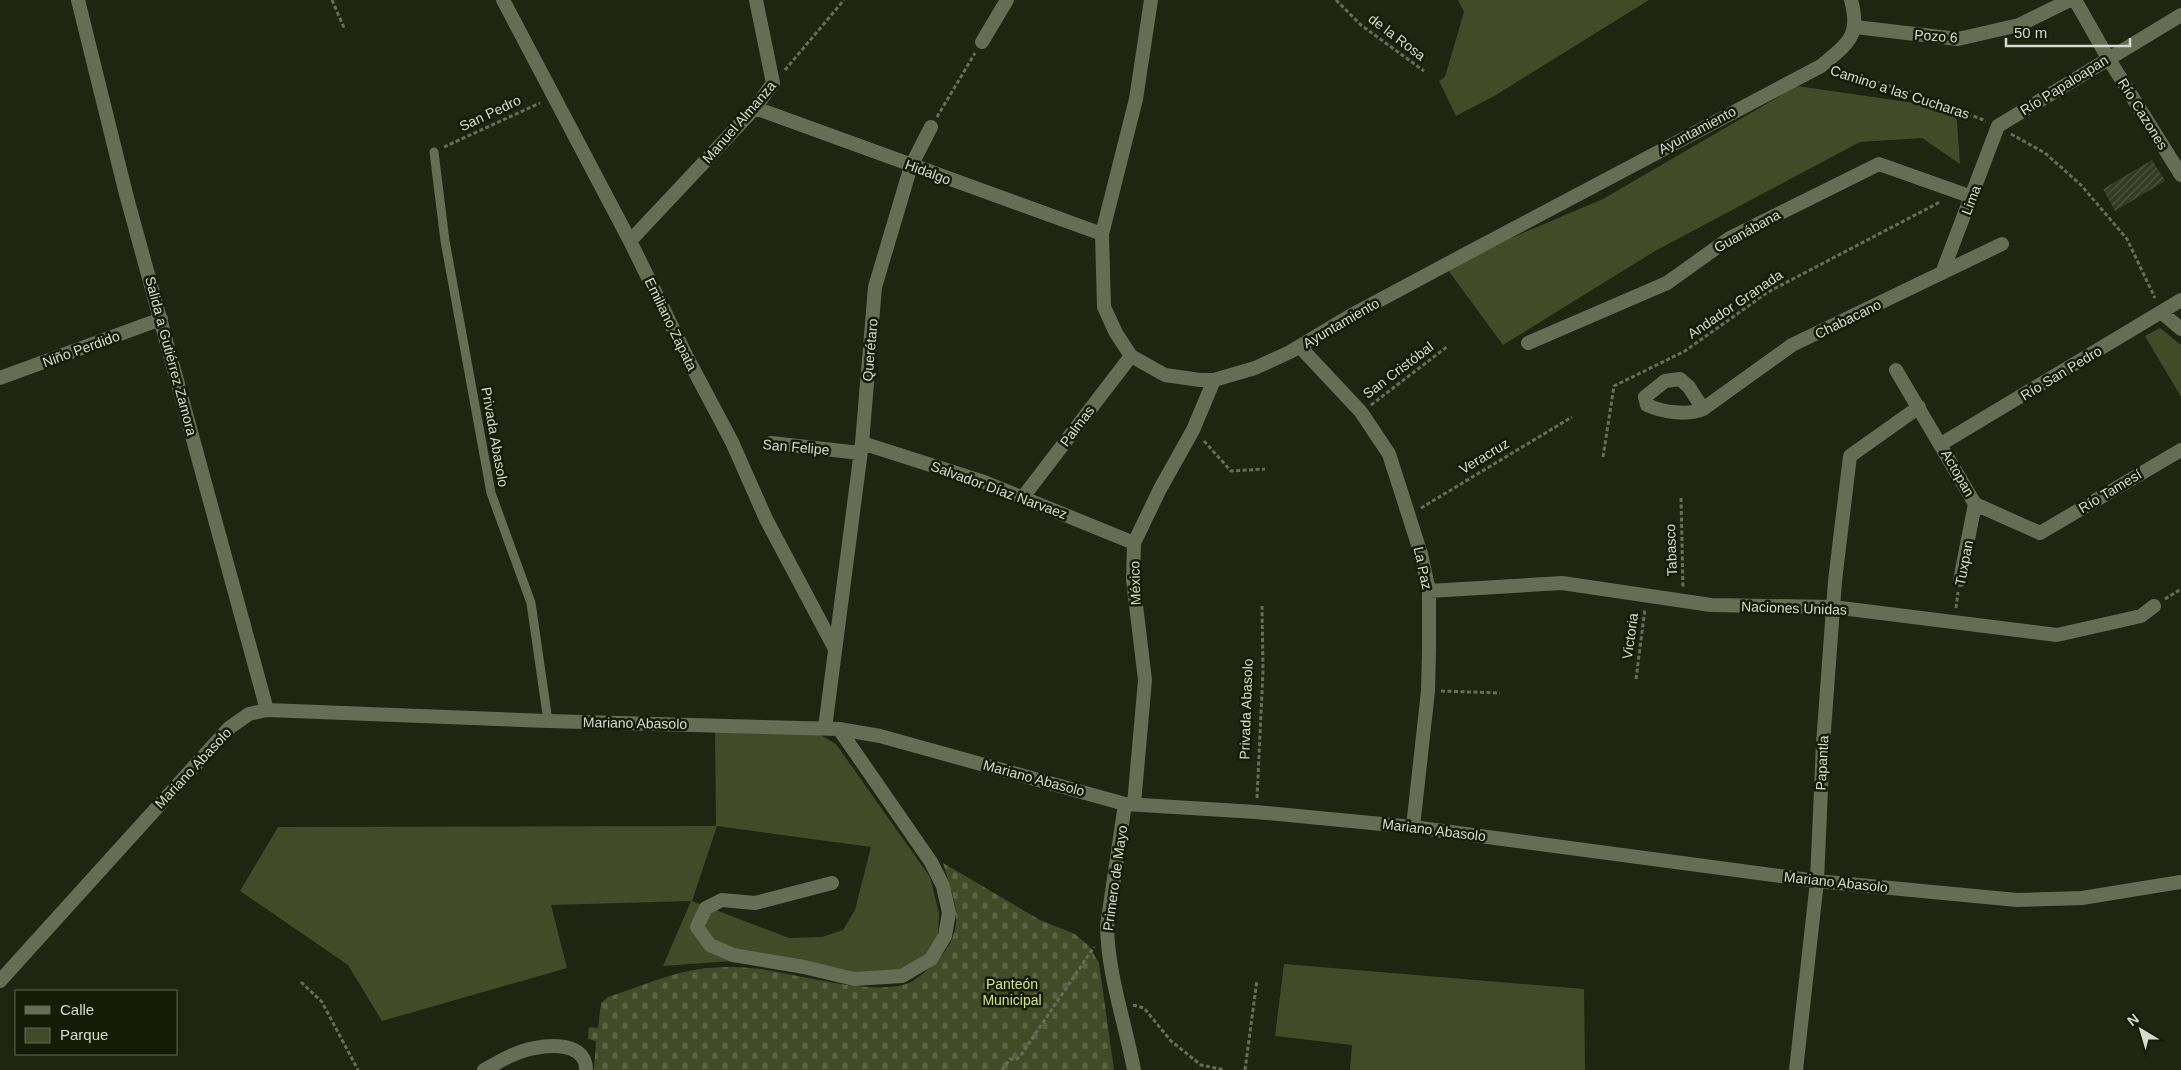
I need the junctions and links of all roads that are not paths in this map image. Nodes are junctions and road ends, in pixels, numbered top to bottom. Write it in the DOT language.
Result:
graph roads {
  1 [pos="78,0"];
  2 [pos="503,0"];
  3 [pos="756,0"];
  4 [pos="1007,0"];
  5 [pos="1151,0"];
  6 [pos="1851,0"];
  7 [pos="2070,0"];
  8 [pos="2075,0"];
  9 [pos="2181,15"];
  10 [pos="1856,27"];
  11 [pos="982,42"];
  12 [pos="2108,58"];
  13 [pos="755,108"];
  14 [pos="1998,126"];
  15 [pos="931,127"];
  16 [pos="434,152"];
  17 [pos="2176,155"];
  18 [pos="911,166"];
  19 [pos="2181,175"];
  20 [pos="1972,197"];
  21 [pos="1102,234"];
  22 [pos="630,241"];
  23 [pos="2002,244"];
  24 [pos="1942,273"];
  25 [pos="2181,300"];
  26 [pos="2161,312"];
  27 [pos="161,319"];
  28 [pos="2181,329"];
  29 [pos="1528,343"];
  30 [pos="1300,347"];
  31 [pos="1131,356"];
  32 [pos="1896,370"];
  33 [pos="0,378"];
  34 [pos="1214,380"];
  35 [pos="1919,407"];
  36 [pos="1703,409"];
  37 [pos="771,443"];
  38 [pos="1941,444"];
  39 [pos="861,448"];
  40 [pos="2181,450"];
  41 [pos="1023,497"];
  42 [pos="1975,504"];
  43 [pos="2040,533"];
  44 [pos="1134,543"];
  45 [pos="1960,580"];
  46 [pos="1429,591"];
  47 [pos="2154,606"];
  48 [pos="1833,607"];
  49 [pos="834,649"];
  50 [pos="268,710"];
  51 [pos="548,721"];
  52 [pos="832,729"];
  53 [pos="1130,804"];
  54 [pos="1413,827"];
  55 [pos="1818,881"];
  56 [pos="2181,882"];
  57 [pos="832,883"];
  58 [pos="0,981"];
  59 [pos="484,1070"];
  60 [pos="586,1070"];
  61 [pos="1134,1070"];
  62 [pos="1796,1070"];
  1 -- 27 [label="street, Salida a Gutiérrez Zamora"];
  2 -- 22 [label="street, Emiliano Zapata"];
  3 -- 13 [label="street, Manuel Almanza"];
  4 -- 11 [label="street"];
  5 -- 21 [label="street, Ayuntamiento"];
  6 -- 10 [label="street"];
  7 -- 10 [label="street, Pozo 6"];
  8 -- 12 [label="street, Río Cazones"];
  9 -- 12 [label="street, Río Papaloapan"];
  10 -- 30 [label="street, Ayuntamiento"];
  12 -- 14 [label="street, Río Papaloapan"];
  12 -- 17 [label="street, Río Cazones"];
  13 -- 18 [label="street, Hidalgo"];
  13 -- 22 [label="street, Manuel Almanza"];
  14 -- 20 [label="street, Lima"];
  15 -- 18 [label="street, Querétaro"];
  16 -- 51 [label="lane, Privada Abasolo"];
  17 -- 19 [label="street, Río Cazones"];
  18 -- 21 [label="street, Hidalgo"];
  18 -- 39 [label="street, Querétaro"];
  20 -- 24 [label="street, Lima"];
  20 -- 29 [label="street, Guanábana"];
  21 -- 31 [label="street, Ayuntamiento"];
  22 -- 49 [label="street, Emiliano Zapata"];
  23 -- 24 [label="street, Chabacano"];
  24 -- 36 [label="street, Chabacano"];
  25 -- 26 [label="street, Río San Pedro"];
  26 -- 28 [label="street"];
  26 -- 38 [label="street, Río San Pedro"];
  27 -- 33 [label="street, Niño Perdido"];
  27 -- 50 [label="street, Salida a Gutiérrez Zamora"];
  30 -- 34 [label="street, Ayuntamiento"];
  30 -- 46 [label="street, La Paz"];
  31 -- 34 [label="street, Ayuntamiento"];
  31 -- 41 [label="street, Palmas"];
  32 -- 35 [label="street, Actopan"];
  34 -- 44 [label="street, México"];
  35 -- 38 [label="street, Actopan"];
  35 -- 48 [label="street, Papantla"];
  37 -- 39 [label="street, San Felipe"];
  38 -- 42 [label="street, Actopan"];
  39 -- 41 [label="street, Salvador Díaz Narvaez"];
  39 -- 49 [label="street, Querétaro"];
  40 -- 43 [label="street, Río Tamesí"];
  41 -- 44 [label="street, Salvador Díaz Narvaez"];
  42 -- 43 [label="street, Actopan"];
  42 -- 45 [label="street, Tuxpan"];
  44 -- 53 [label="street, México"];
  46 -- 48 [label="street, Naciones Unidas"];
  46 -- 54 [label="street, La Paz"];
  47 -- 48 [label="street, Naciones Unidas"];
  48 -- 55 [label="street, Papantla"];
  49 -- 52 [label="street, Querétaro"];
  50 -- 51 [label="street, Mariano Abasolo"];
  50 -- 58 [label="street, Mariano Abasolo"];
  51 -- 52 [label="street, Mariano Abasolo"];
  52 -- 53 [label="street, Mariano Abasolo"];
  52 -- 57 [label="street"];
  53 -- 54 [label="street, Mariano Abasolo"];
  53 -- 61 [label="street, Primero de Mayo"];
  54 -- 55 [label="street, Mariano Abasolo"];
  55 -- 56 [label="street, Mariano Abasolo"];
  55 -- 62 [label="street, Papantla"];
  59 -- 60 [label="street"];
}
